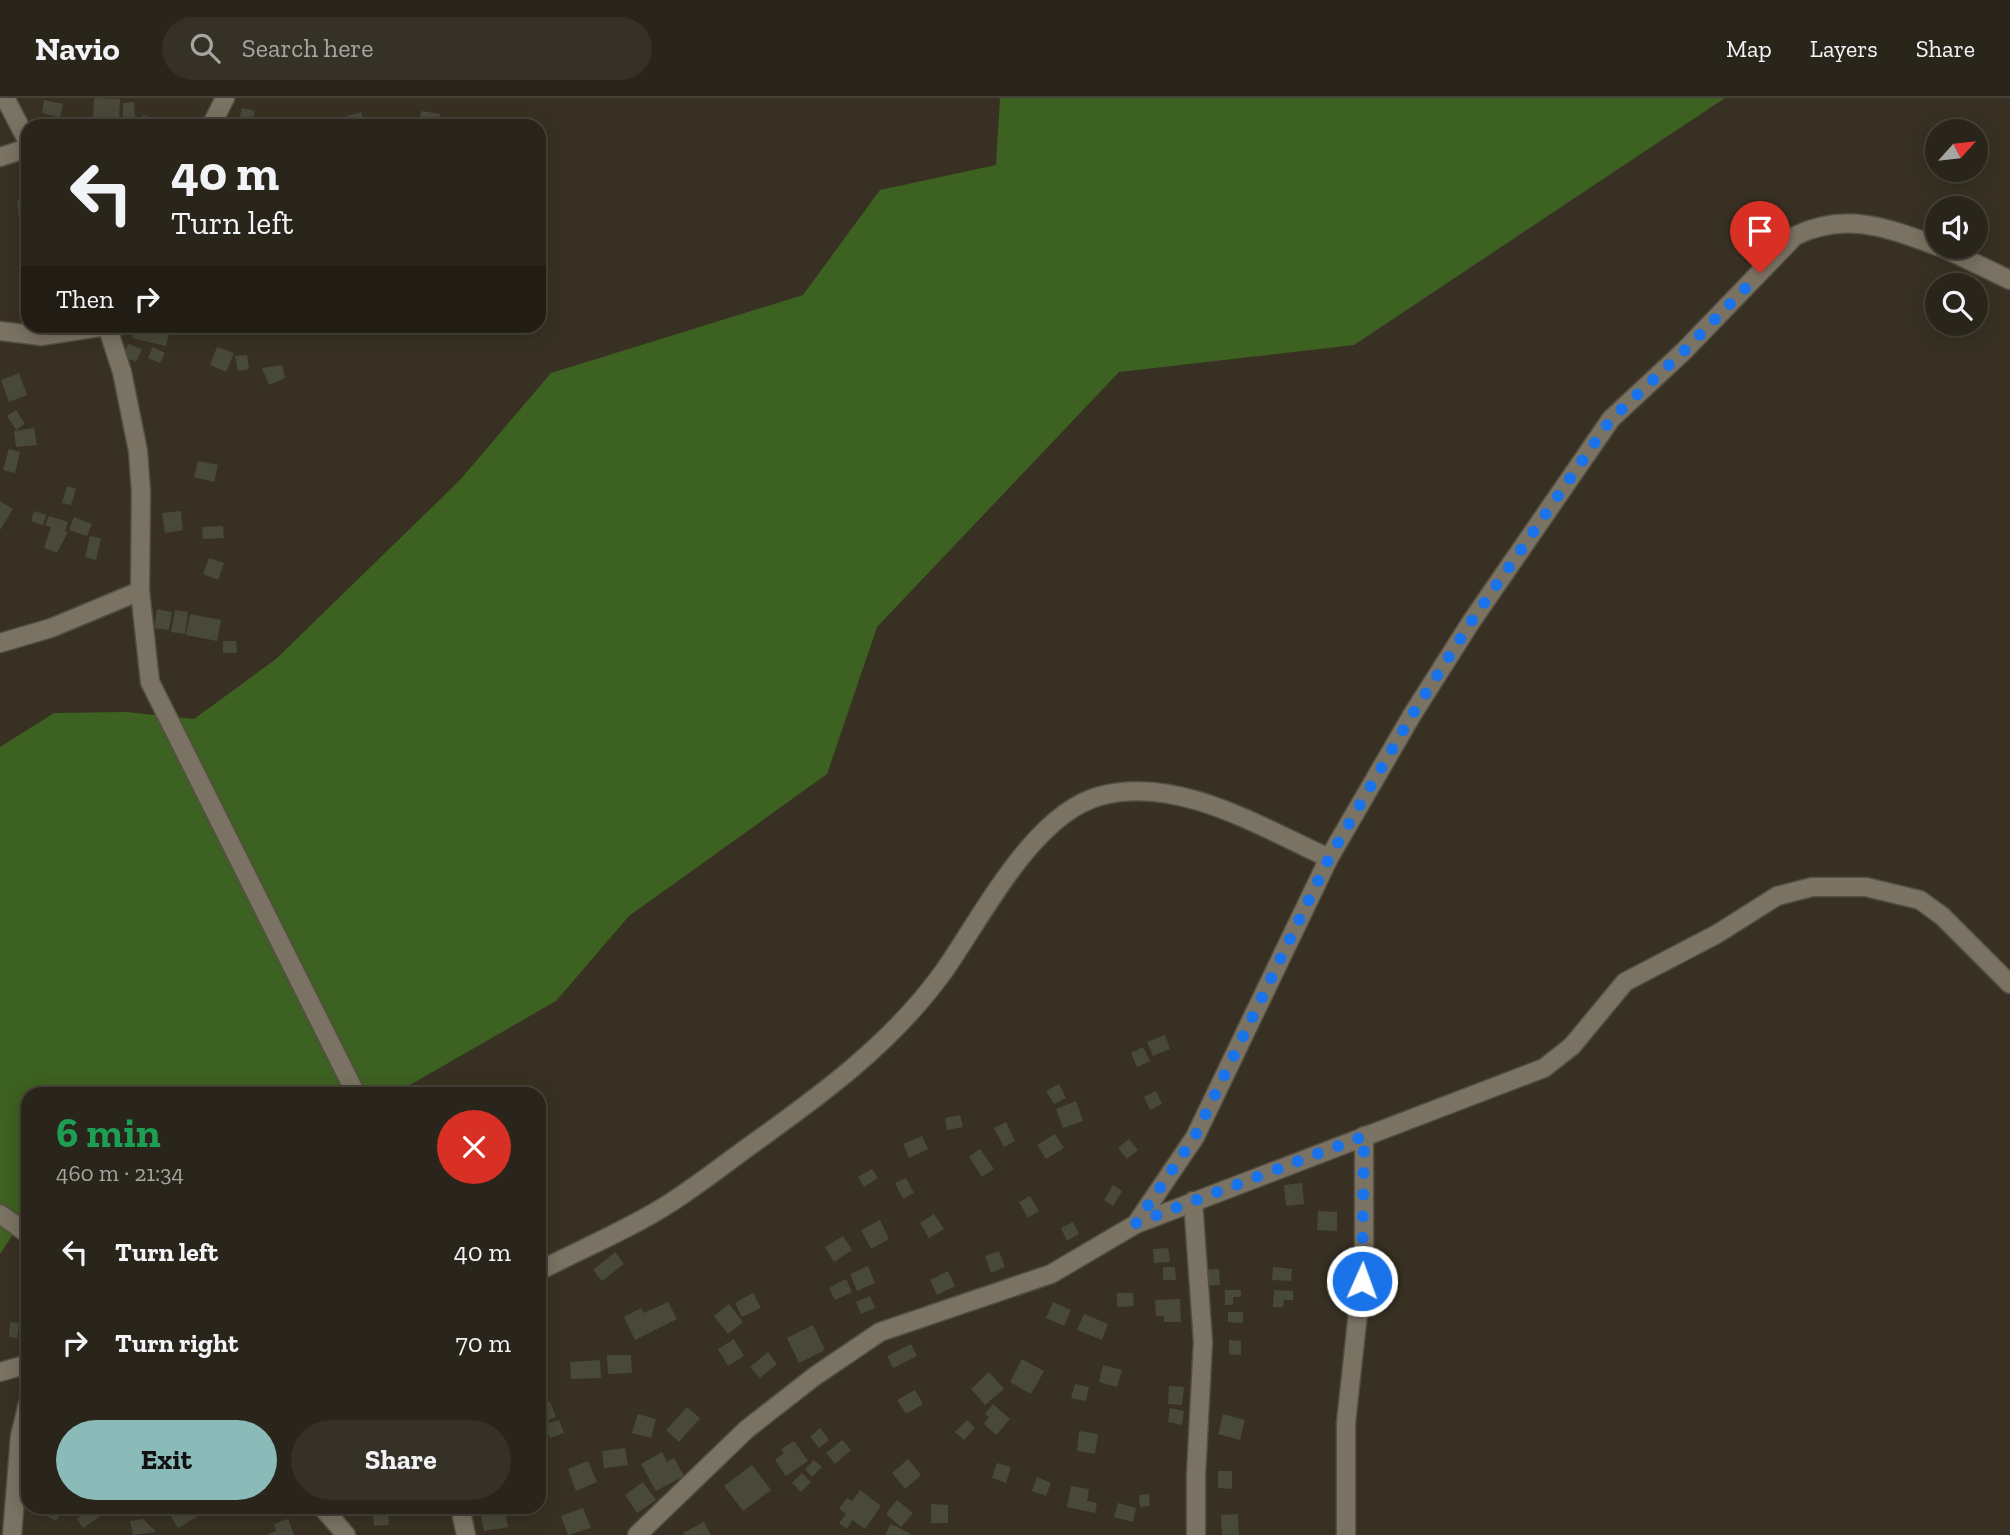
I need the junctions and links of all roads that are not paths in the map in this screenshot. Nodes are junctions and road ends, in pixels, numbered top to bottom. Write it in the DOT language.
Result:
graph roads {
  1 [pos="5,98"];
  2 [pos="225,98"];
  3 [pos="214,119"];
  4 [pos="21,129"];
  5 [pos="21,150"];
  6 [pos="0,157"];
  7 [pos="1925,241"];
  8 [pos="1966,259"];
  9 [pos="2010,280"];
  10 [pos="0,331"];
  11 [pos="61,333"];
  12 [pos="109,333"];
  13 [pos="140,591"];
  14 [pos="0,643"];
  15 [pos="1329,858"];
  16 [pos="2010,984"];
  17 [pos="352,1087"];
  18 [pos="1364,1136"];
  19 [pos="1194,1201"];
  20 [pos="0,1214"];
  21 [pos="1136,1223"];
  22 [pos="21,1229"];
  23 [pos="546,1267"];
  24 [pos="21,1366"];
  25 [pos="0,1372"];
  26 [pos="21,1432"];
  27 [pos="329,1514"];
  28 [pos="462,1514"];
  29 [pos="12,1535"];
  30 [pos="346,1535"];
  31 [pos="466,1535"];
  32 [pos="637,1535"];
  33 [pos="1196,1535"];
  34 [pos="1346,1535"];
  1 -- 4 [label="street"];
  2 -- 3 [label="street"];
  5 -- 6 [label="street"];
  7 -- 15 [label="street"];
  8 -- 9 [label="street"];
  10 -- 11 [label="street"];
  12 -- 13 [label="street"];
  13 -- 14 [label="street"];
  13 -- 17 [label="street"];
  15 -- 21 [label="street"];
  15 -- 23 [label="street"];
  16 -- 18 [label="street"];
  18 -- 19 [label="street"];
  18 -- 34 [label="street"];
  19 -- 21 [label="street"];
  19 -- 33 [label="street"];
  20 -- 22 [label="street"];
  21 -- 32 [label="street"];
  24 -- 25 [label="street"];
  26 -- 29 [label="street"];
  27 -- 30 [label="street"];
  28 -- 31 [label="street"];
}
